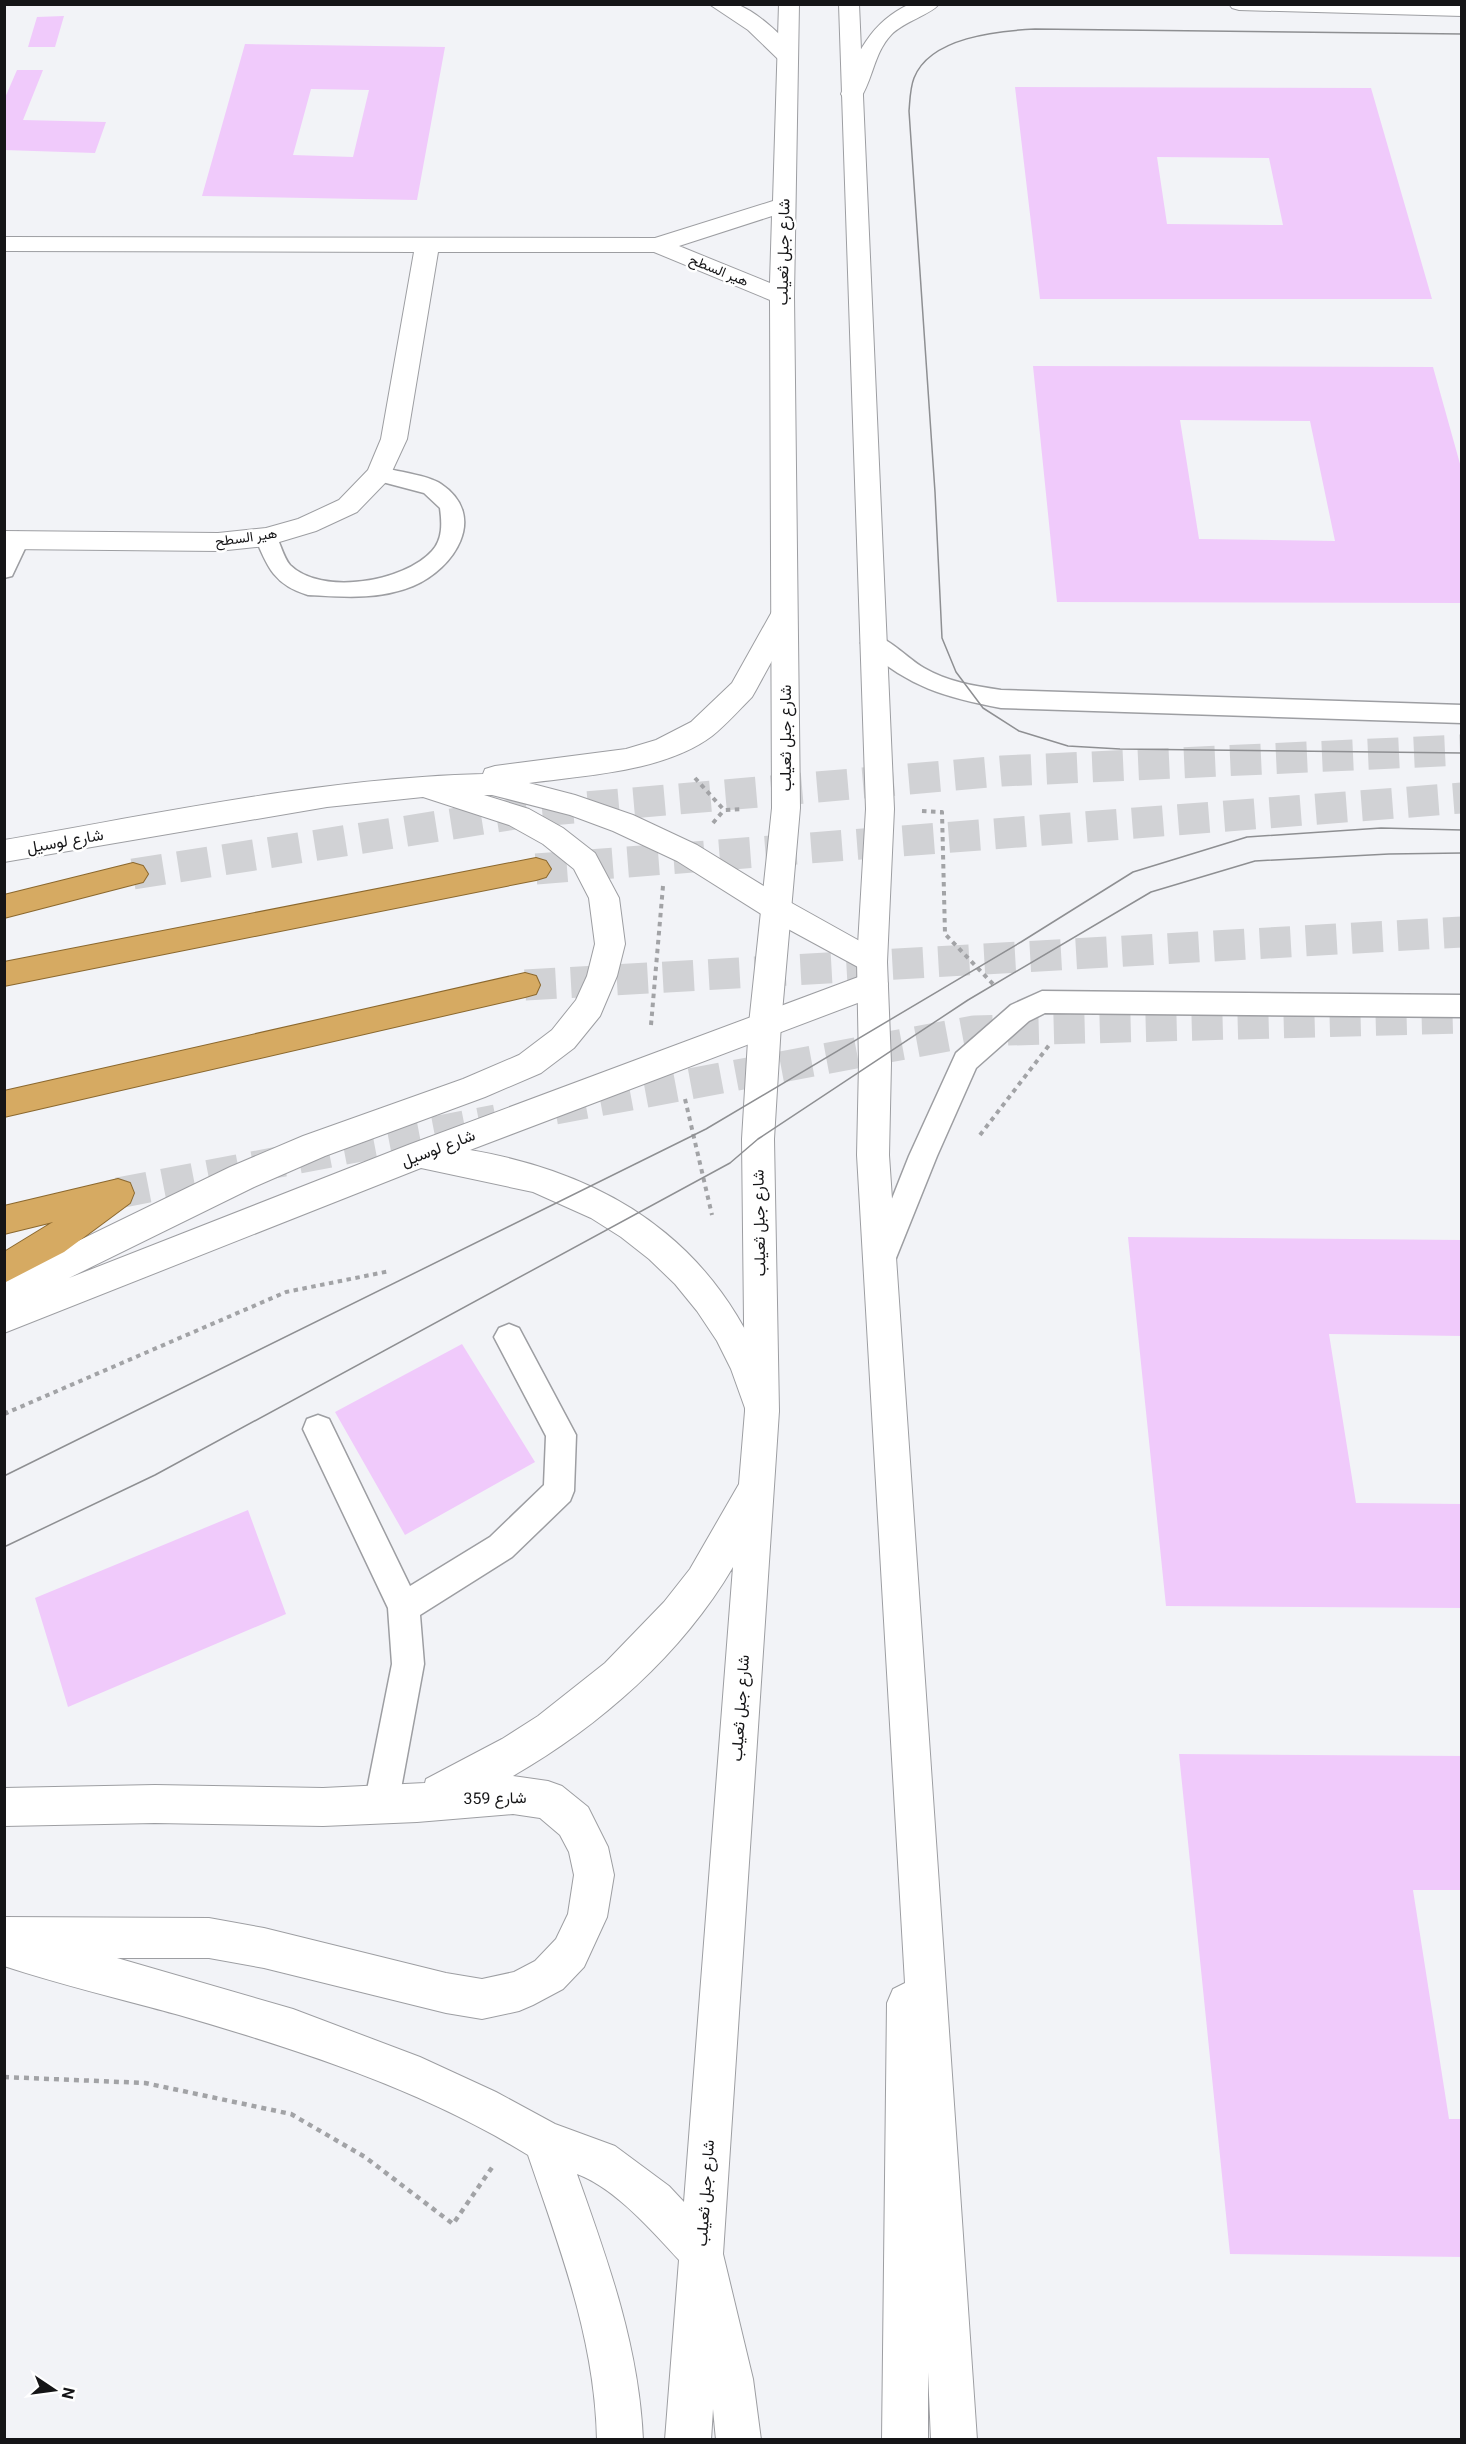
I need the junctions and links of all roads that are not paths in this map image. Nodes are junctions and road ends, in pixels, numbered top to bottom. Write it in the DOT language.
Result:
graph roads {
  1 [pos="719,4"];
  2 [pos="789,4"];
  3 [pos="849,4"];
  4 [pos="929,4"];
  5 [pos="1239,4"];
  6 [pos="1461,10"];
  7 [pos="786,54"];
  8 [pos="852,94"];
  9 [pos="784,205"];
  10 [pos="4,243"];
  11 [pos="657,245"];
  12 [pos="427,246"];
  13 [pos="782,296"];
  14 [pos="379,474"];
  15 [pos="266,537"];
  16 [pos="11,540"];
  17 [pos="4,570"];
  18 [pos="784,615"];
  19 [pos="873,644"];
  20 [pos="1461,714"];
  21 [pos="423,786"];
  22 [pos="4,851"];
  23 [pos="536,869"];
  24 [pos="4,895"];
  25 [pos="4,907"];
  26 [pos="777,909"];
  27 [pos="872,973"];
  28 [pos="4,974"];
  29 [pos="525,986"];
  30 [pos="1461,1006"];
  31 [pos="765,1024"];
  32 [pos="4,1104"];
  33 [pos="419,1155"];
  34 [pos="4,1220"];
  35 [pos="880,1264"];
  36 [pos="4,1269"];
  37 [pos="4,1293"];
  38 [pos="4,1318"];
  39 [pos="508,1337"];
  40 [pos="762,1411"];
  41 [pos="318,1429"];
  42 [pos="757,1482"];
  43 [pos="404,1607"];
  44 [pos="908,1698"];
  45 [pos="399,1804"];
  46 [pos="4,1807"];
  47 [pos="4,1937"];
  48 [pos="4,1947"];
  49 [pos="532,2134"];
  50 [pos="701,2252"];
  51 [pos="620,2439"];
  52 [pos="688,2439"];
  53 [pos="739,2439"];
  54 [pos="905,2439"];
  55 [pos="954,2439"];
  1 -- 7 [label="street"];
  2 -- 7 [label="street, شارع جبل ثعيلب"];
  3 -- 8 [label="street"];
  4 -- 8 [label="street"];
  5 -- 6 [label="street"];
  7 -- 9 [label="street, شارع جبل ثعيلب"];
  8 -- 19 [label="street"];
  9 -- 11 [label="street, هير السطح"];
  9 -- 13 [label="street, شارع جبل ثعيلب"];
  10 -- 12 [label="street, هير السطح"];
  11 -- 12 [label="street, هير السطح"];
  11 -- 13 [label="street, هير السطح"];
  12 -- 14 [label="street, هير السطح"];
  13 -- 18 [label="street, شارع جبل ثعيلب"];
  14 -- 15 [label="street, هير السطح"];
  14 -- 15 [label="lane"];
  15 -- 16 [label="street, هير السطح"];
  16 -- 17 [label="lane"];
  18 -- 21 [label="street"];
  18 -- 26 [label="street, شارع جبل ثعيلب"];
  19 -- 20 [label="lane"];
  19 -- 27 [label="street"];
  21 -- 22 [label="street, شارع لوسيل"];
  21 -- 26 [label="street, شارع لوسيل"];
  21 -- 37 [label="street"];
  23 -- 28 [label="highway"];
  24 -- 25 [label="highway"];
  26 -- 27 [label="street, شارع لوسيل"];
  26 -- 31 [label="street, شارع جبل ثعيلب"];
  27 -- 31 [label="street, شارع لوسيل"];
  27 -- 35 [label="street"];
  29 -- 32 [label="highway"];
  30 -- 35 [label="lane"];
  31 -- 33 [label="street, شارع لوسيل"];
  31 -- 40 [label="street, شارع جبل ثعيلب"];
  33 -- 38 [label="street, شارع لوسيل"];
  33 -- 40 [label="street"];
  34 -- 36 [label="highway"];
  35 -- 44 [label="street"];
  39 -- 43 [label="lane"];
  40 -- 42 [label="street, شارع جبل ثعيلب"];
  41 -- 43 [label="lane"];
  42 -- 45 [label="street"];
  42 -- 50 [label="street, شارع جبل ثعيلب"];
  43 -- 45 [label="lane"];
  44 -- 54 [label="street"];
  44 -- 55 [label="street"];
  45 -- 46 [label="street, شارع 359"];
  45 -- 47 [label="street, شارع 359"];
  48 -- 49 [label="street"];
  49 -- 50 [label="street"];
  49 -- 51 [label="street"];
  50 -- 52 [label="street, شارع جبل ثعيلب"];
  50 -- 53 [label="street"];
}
